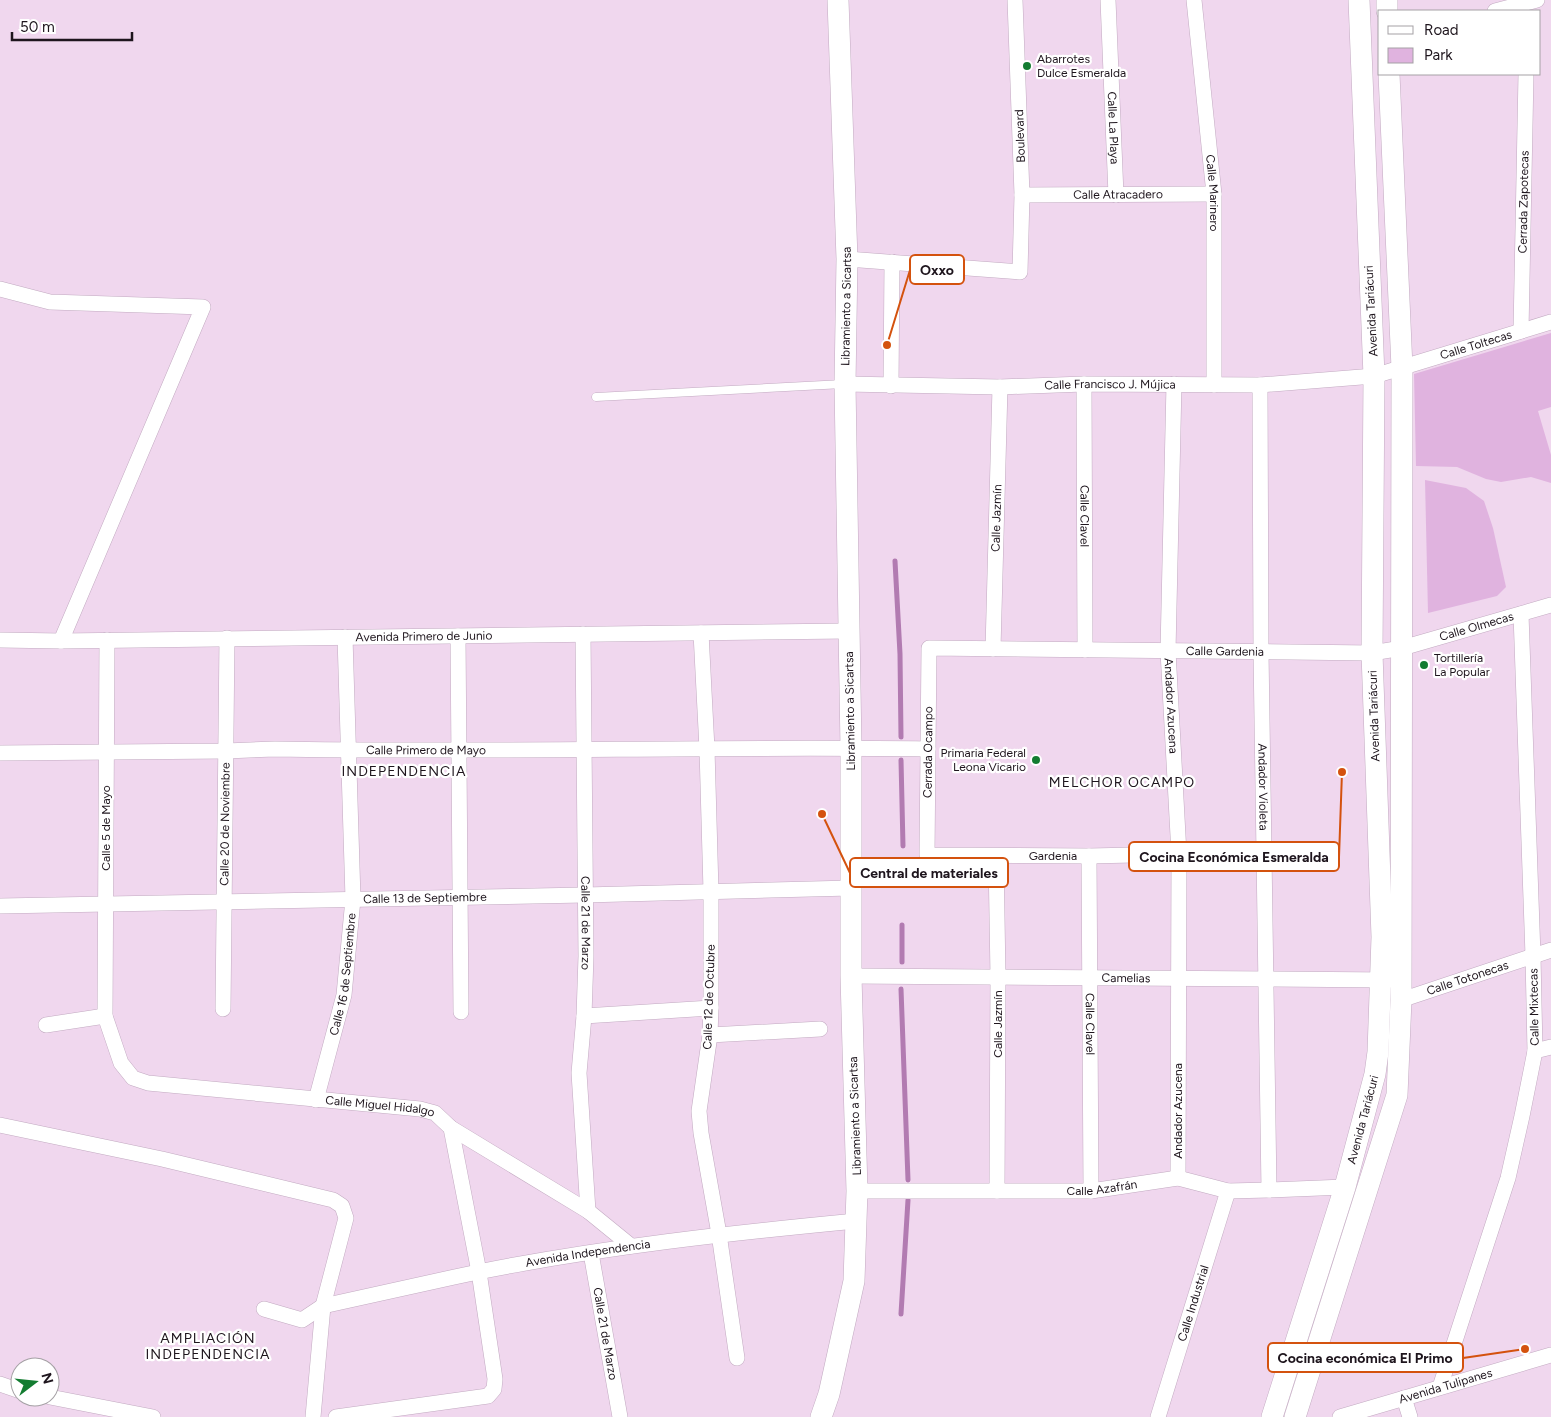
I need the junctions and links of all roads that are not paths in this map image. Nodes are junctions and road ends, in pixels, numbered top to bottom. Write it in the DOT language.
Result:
graph roads {
  1 [pos="838,0"];
  2 [pos="1015,0"];
  3 [pos="1108,0"];
  4 [pos="1194,0"];
  5 [pos="1358,0"];
  6 [pos="1531,5"];
  7 [pos="1501,10"];
  8 [pos="1389,75"];
  9 [pos="1526,75"];
  10 [pos="1214,194"];
  11 [pos="1022,195"];
  12 [pos="1116,196"];
  13 [pos="847,259"];
  14 [pos="892,262"];
  15 [pos="0,288"];
  16 [pos="1551,322"];
  17 [pos="1521,331"];
  18 [pos="1402,368"];
  19 [pos="1374,376"];
  20 [pos="845,384"];
  21 [pos="1084,384"];
  22 [pos="1174,384"];
  23 [pos="1214,385"];
  24 [pos="1260,385"];
  25 [pos="891,386"];
  26 [pos="1000,387"];
  27 [pos="596,396"];
  28 [pos="1551,605"];
  29 [pos="1521,614"];
  30 [pos="848,631"];
  31 [pos="701,633"];
  32 [pos="583,634"];
  33 [pos="458,636"];
  34 [pos="345,637"];
  35 [pos="227,638"];
  36 [pos="0,640"];
  37 [pos="107,640"];
  38 [pos="62,641"];
  39 [pos="929,648"];
  40 [pos="1402,648"];
  41 [pos="993,649"];
  42 [pos="1085,650"];
  43 [pos="1168,651"];
  44 [pos="1262,652"];
  45 [pos="1372,653"];
  46 [pos="851,748"];
  47 [pos="706,749"];
  48 [pos="928,749"];
  49 [pos="459,750"];
  50 [pos="348,751"];
  51 [pos="583,751"];
  52 [pos="106,752"];
  53 [pos="226,752"];
  54 [pos="0,753"];
  55 [pos="1179,854"];
  56 [pos="927,855"];
  57 [pos="996,856"];
  58 [pos="1089,856"];
  59 [pos="850,888"];
  60 [pos="711,891"];
  61 [pos="585,895"];
  62 [pos="460,896"];
  63 [pos="353,899"];
  64 [pos="224,901"];
  65 [pos="105,904"];
  66 [pos="0,906"];
  67 [pos="1551,950"];
  68 [pos="1533,956"];
  69 [pos="851,976"];
  70 [pos="998,977"];
  71 [pos="1090,978"];
  72 [pos="1178,979"];
  73 [pos="1266,979"];
  74 [pos="1394,986"];
  75 [pos="711,1008"];
  76 [pos="224,1009"];
  77 [pos="461,1012"];
  78 [pos="105,1016"];
  79 [pos="584,1016"];
  80 [pos="46,1025"];
  81 [pos="820,1029"];
  82 [pos="710,1035"];
  83 [pos="1551,1047"];
  84 [pos="1535,1051"];
  85 [pos="148,1083"];
  86 [pos="316,1100"];
  87 [pos="0,1125"];
  88 [pos="451,1128"];
  89 [pos="1178,1178"];
  90 [pos="1345,1187"];
  91 [pos="1269,1190"];
  92 [pos="997,1191"];
  93 [pos="1091,1191"];
  94 [pos="1228,1191"];
  95 [pos="857,1192"];
  96 [pos="588,1211"];
  97 [pos="856,1220"];
  98 [pos="719,1234"];
  99 [pos="631,1246"];
  100 [pos="591,1253"];
  101 [pos="479,1272"];
  102 [pos="323,1306"];
  103 [pos="264,1309"];
  104 [pos="737,1358"];
  105 [pos="1550,1361"];
  106 [pos="1440,1387"];
  107 [pos="1404,1398"];
  108 [pos="60,1399"];
  109 [pos="153,1417"];
  110 [pos="313,1417"];
  111 [pos="336,1417"];
  112 [pos="620,1417"];
  113 [pos="821,1417"];
  114 [pos="1158,1417"];
  115 [pos="1272,1417"];
  116 [pos="1295,1417"];
  117 [pos="1340,1417"];
  118 [pos="1410,1417"];
  1 -- 13 [label="street, Libramiento a Sicartsa"];
  2 -- 11 [label="street, Boulevard"];
  3 -- 12 [label="street, Calle La Playa"];
  4 -- 10 [label="street, Calle Marinero"];
  5 -- 19 [label="street, Avenida Tariácuri"];
  6 -- 7 [label="street"];
  8 -- 18 [label="street, Avenida Tariácuri"];
  9 -- 17 [label="street, Cerrada Zapotecas"];
  10 -- 12 [label="street, Calle Atracadero"];
  10 -- 23 [label="street, Calle Marinero"];
  11 -- 12 [label="street, Calle Atracadero"];
  11 -- 14 [label="street, Boulevard"];
  13 -- 14 [label="street"];
  13 -- 20 [label="street, Libramiento a Sicartsa"];
  14 -- 25 [label="street"];
  15 -- 38 [label="street"];
  16 -- 17 [label="street, Calle Toltecas"];
  17 -- 18 [label="street, Calle Toltecas"];
  18 -- 19 [label="street, Calle Toltecas"];
  18 -- 40 [label="street, Avenida Tariácuri"];
  19 -- 24 [label="street, Calle Francisco J. Mújica"];
  19 -- 45 [label="street, Avenida Tariácuri"];
  20 -- 25 [label="street, Calle Francisco J. Mújica"];
  20 -- 27 [label="lane"];
  20 -- 30 [label="street, Libramiento a Sicartsa"];
  21 -- 22 [label="street, Calle Francisco J. Mújica"];
  21 -- 26 [label="street, Calle Francisco J. Mújica"];
  21 -- 42 [label="street, Calle Clavel"];
  22 -- 23 [label="street, Calle Francisco J. Mújica"];
  22 -- 43 [label="street, Andador Azucena"];
  23 -- 24 [label="street, Calle Francisco J. Mújica"];
  24 -- 44 [label="street, Andador Violeta"];
  25 -- 26 [label="street, Calle Francisco J. Mújica"];
  26 -- 41 [label="street, Calle Jazmín"];
  28 -- 29 [label="street, Calle Olmecas"];
  29 -- 40 [label="street, Calle Olmecas"];
  29 -- 68 [label="street, Calle Mixtecas"];
  30 -- 31 [label="street, Avenida Primero de Junio"];
  30 -- 46 [label="street, Libramiento a Sicartsa"];
  31 -- 32 [label="street, Avenida Primero de Junio"];
  31 -- 47 [label="street, Calle 12 de Octubre"];
  32 -- 33 [label="street, Avenida Primero de Junio"];
  32 -- 51 [label="street, Calle 21 de Marzo"];
  33 -- 34 [label="street, Avenida Primero de Junio"];
  33 -- 49 [label="street"];
  34 -- 35 [label="street, Avenida Primero de Junio"];
  34 -- 50 [label="street, Calle 16 de Septiembre"];
  35 -- 37 [label="street, Avenida Primero de Junio"];
  35 -- 53 [label="street, Calle 20 de Noviembre"];
  36 -- 38 [label="street, Avenida Primero de Junio"];
  37 -- 38 [label="street, Avenida Primero de Junio"];
  37 -- 52 [label="street, Calle 5 de Mayo"];
  39 -- 41 [label="street, Calle Gardenia"];
  39 -- 48 [label="street, Cerrada Ocampo"];
  40 -- 45 [label="street, Calle Gardenia"];
  40 -- 74 [label="street, Avenida Tariácuri"];
  41 -- 42 [label="street, Calle Gardenia"];
  42 -- 43 [label="street, Calle Gardenia"];
  43 -- 44 [label="street, Calle Gardenia"];
  43 -- 55 [label="street, Andador Azucena"];
  44 -- 45 [label="street, Calle Gardenia"];
  44 -- 73 [label="street, Andador Violeta"];
  45 -- 74 [label="street, Avenida Tariácuri"];
  46 -- 47 [label="street, Calle Primero de Mayo"];
  46 -- 48 [label="street, Calle Primero de Mayo"];
  46 -- 59 [label="street, Libramiento a Sicartsa"];
  47 -- 51 [label="street, Calle Primero de Mayo"];
  47 -- 60 [label="street, Calle 12 de Octubre"];
  48 -- 56 [label="street, Cerrada Ocampo"];
  49 -- 50 [label="street, Calle Primero de Mayo"];
  49 -- 51 [label="street, Calle Primero de Mayo"];
  49 -- 62 [label="street"];
  50 -- 53 [label="street, Calle Primero de Mayo"];
  50 -- 63 [label="street, Calle 16 de Septiembre"];
  51 -- 61 [label="street, Calle 21 de Marzo"];
  52 -- 53 [label="street, Calle Primero de Mayo"];
  52 -- 54 [label="street, Calle Primero de Mayo"];
  52 -- 65 [label="street, Calle 5 de Mayo"];
  53 -- 64 [label="street, Calle 20 de Noviembre"];
  55 -- 58 [label="street, Gardenia"];
  55 -- 72 [label="street, Andador Azucena"];
  56 -- 57 [label="street, Gardenia"];
  57 -- 58 [label="street, Gardenia"];
  57 -- 70 [label="street, Calle Jazmín"];
  58 -- 71 [label="street, Calle Clavel"];
  59 -- 60 [label="street, Calle 13 de Septiembre"];
  59 -- 69 [label="street, Libramiento a Sicartsa"];
  60 -- 61 [label="street, Calle 13 de Septiembre"];
  60 -- 75 [label="street, Calle 12 de Octubre"];
  61 -- 62 [label="street, Calle 13 de Septiembre"];
  61 -- 79 [label="street, Calle 21 de Marzo"];
  62 -- 63 [label="street, Calle 13 de Septiembre"];
  62 -- 77 [label="street"];
  63 -- 64 [label="street, Calle 13 de Septiembre"];
  63 -- 86 [label="street, Calle 16 de Septiembre"];
  64 -- 65 [label="street, Calle 13 de Septiembre"];
  64 -- 76 [label="street, Calle 20 de Noviembre"];
  65 -- 66 [label="street, Calle 13 de Septiembre"];
  65 -- 78 [label="street, Calle 5 de Mayo"];
  67 -- 68 [label="street, Calle Totonecas"];
  68 -- 74 [label="street, Calle Totonecas"];
  68 -- 84 [label="street, Calle Mixtecas"];
  69 -- 70 [label="street, Camelias"];
  69 -- 95 [label="street, Libramiento a Sicartsa"];
  70 -- 71 [label="street, Camelias"];
  70 -- 92 [label="street, Calle Jazmín"];
  71 -- 72 [label="street, Camelias"];
  71 -- 93 [label="street, Calle Clavel"];
  72 -- 73 [label="street, Camelias"];
  72 -- 89 [label="street, Andador Azucena"];
  73 -- 74 [label="street, Camelias"];
  73 -- 91 [label="street, Andador Violeta"];
  74 -- 90 [label="street, Avenida Tariácuri"];
  74 -- 116 [label="street, Avenida Tariácuri"];
  75 -- 79 [label="street"];
  75 -- 82 [label="street, Calle 12 de Octubre"];
  78 -- 80 [label="street"];
  78 -- 85 [label="street, Calle 5 de Mayo"];
  79 -- 96 [label="street, Calle 21 de Marzo"];
  81 -- 82 [label="street"];
  82 -- 98 [label="street, Calle 12 de Octubre"];
  83 -- 84 [label="street"];
  84 -- 106 [label="street, Calle Mixtecas"];
  85 -- 86 [label="street, Calle Miguel Hidalgo"];
  86 -- 88 [label="street, Calle Miguel Hidalgo"];
  87 -- 102 [label="street"];
  88 -- 96 [label="street, Calle Miguel Hidalgo"];
  88 -- 101 [label="street"];
  89 -- 93 [label="street, Calle Azafrán"];
  89 -- 94 [label="street, Calle Azafrán"];
  90 -- 91 [label="street, Calle Azafrán"];
  90 -- 115 [label="street, Avenida Tariácuri"];
  91 -- 94 [label="street, Calle Azafrán"];
  92 -- 93 [label="street, Calle Azafrán"];
  92 -- 95 [label="street, Calle Azafrán"];
  94 -- 114 [label="street, Calle Industrial"];
  95 -- 97 [label="street, Libramiento a Sicartsa"];
  96 -- 99 [label="street, Calle Miguel Hidalgo"];
  97 -- 98 [label="street, Avenida Independencia"];
  97 -- 113 [label="street, Libramiento a Sicartsa"];
  98 -- 99 [label="street, Avenida Independencia"];
  98 -- 104 [label="street, Calle 12 de Octubre"];
  99 -- 100 [label="street, Avenida Independencia"];
  100 -- 101 [label="street, Avenida Independencia"];
  100 -- 112 [label="street, Calle 21 de Marzo"];
  101 -- 102 [label="street, Avenida Independencia"];
  101 -- 111 [label="street"];
  102 -- 103 [label="street"];
  102 -- 110 [label="street"];
  105 -- 106 [label="street, Avenida Tulipanes"];
  106 -- 107 [label="street, Avenida Tulipanes"];
  107 -- 117 [label="street, Avenida Tulipanes"];
  107 -- 118 [label="street"];
  108 -- 109 [label="street"];
}
